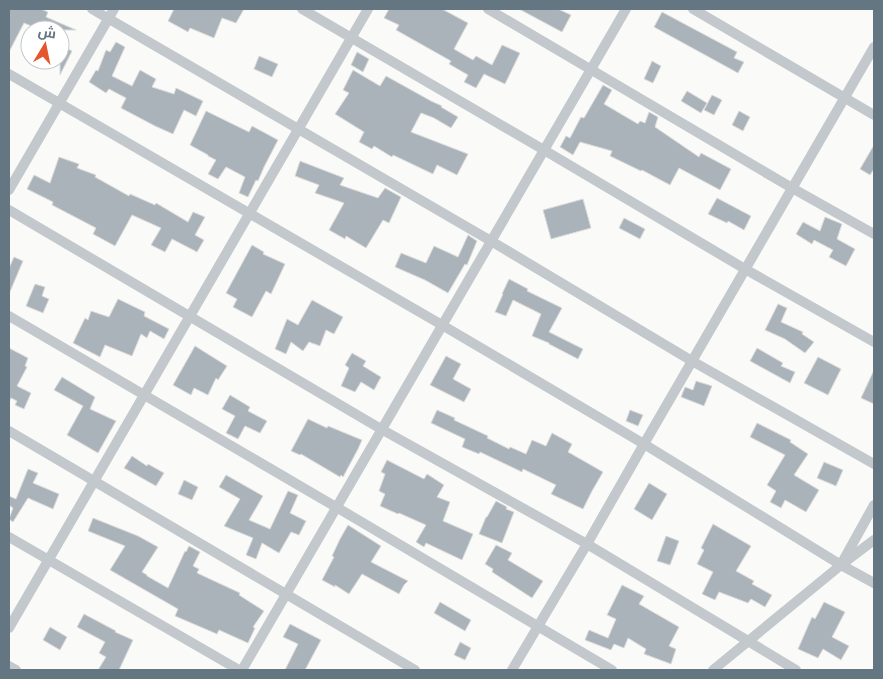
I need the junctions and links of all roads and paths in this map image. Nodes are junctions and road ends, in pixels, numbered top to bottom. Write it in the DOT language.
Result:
graph roads {
  1 [pos="92,9"];
  2 [pos="114,9"];
  3 [pos="302,9"];
  4 [pos="368,9"];
  5 [pos="488,9"];
  6 [pos="626,9"];
  7 [pos="693,9"];
  8 [pos="108,18"];
  9 [pos="351,37"];
  10 [pos="874,48"];
  11 [pos="591,69"];
  12 [pos="9,74"];
  13 [pos="845,98"];
  14 [pos="59,103"];
  15 [pos="874,115"];
  16 [pos="298,129"];
  17 [pos="544,150"];
  18 [pos="792,188"];
  19 [pos="9,190"];
  20 [pos="9,210"];
  21 [pos="249,213"];
  22 [pos="874,234"];
  23 [pos="491,241"];
  24 [pos="745,269"];
  25 [pos="9,316"];
  26 [pos="189,316"];
  27 [pos="442,325"];
  28 [pos="874,342"];
  29 [pos="692,361"];
  30 [pos="144,394"];
  31 [pos="382,430"];
  32 [pos="9,431"];
  33 [pos="644,444"];
  34 [pos="874,464"];
  35 [pos="93,481"];
  36 [pos="874,505"];
  37 [pos="336,507"];
  38 [pos="9,537"];
  39 [pos="874,540"];
  40 [pos="587,544"];
  41 [pos="47,560"];
  42 [pos="840,565"];
  43 [pos="874,583"];
  44 [pos="286,594"];
  45 [pos="538,627"];
  46 [pos="9,628"];
  47 [pos="749,641"];
  48 [pos="9,666"];
  49 [pos="16,670"];
  50 [pos="240,670"];
  51 [pos="415,670"];
  52 [pos="512,670"];
  53 [pos="612,670"];
  54 [pos="713,670"];
  55 [pos="796,670"];
  1 -- 8 [label="street"];
  2 -- 8 [label="street"];
  3 -- 9 [label="street"];
  4 -- 9 [label="street"];
  5 -- 11 [label="street"];
  6 -- 11 [label="street"];
  7 -- 13 [label="street"];
  8 -- 14 [label="street"];
  8 -- 16 [label="street"];
  9 -- 16 [label="street"];
  9 -- 17 [label="street"];
  10 -- 13 [label="street"];
  11 -- 17 [label="street"];
  11 -- 18 [label="street"];
  12 -- 14 [label="street"];
  13 -- 15 [label="street"];
  13 -- 18 [label="street"];
  14 -- 19 [label="street"];
  14 -- 21 [label="street"];
  16 -- 21 [label="street"];
  16 -- 23 [label="street"];
  17 -- 23 [label="street"];
  17 -- 24 [label="street"];
  18 -- 22 [label="street"];
  18 -- 24 [label="street"];
  20 -- 26 [label="street"];
  21 -- 26 [label="street"];
  21 -- 27 [label="street"];
  23 -- 27 [label="street"];
  23 -- 29 [label="street"];
  24 -- 28 [label="street"];
  24 -- 29 [label="street"];
  25 -- 30 [label="street"];
  26 -- 30 [label="street"];
  26 -- 31 [label="street"];
  27 -- 31 [label="street"];
  27 -- 33 [label="street"];
  29 -- 33 [label="street"];
  29 -- 34 [label="street"];
  30 -- 35 [label="street"];
  30 -- 37 [label="street"];
  31 -- 37 [label="street"];
  31 -- 40 [label="street"];
  32 -- 35 [label="street"];
  33 -- 40 [label="street"];
  33 -- 42 [label="street"];
  35 -- 41 [label="street"];
  35 -- 44 [label="street"];
  36 -- 42 [label="street"];
  37 -- 44 [label="street"];
  37 -- 45 [label="street"];
  38 -- 41 [label="street"];
  39 -- 42 [label="street"];
  40 -- 45 [label="street"];
  40 -- 47 [label="street"];
  41 -- 46 [label="street"];
  41 -- 50 [label="street"];
  42 -- 43 [label="street"];
  42 -- 47 [label="street"];
  44 -- 50 [label="street"];
  44 -- 51 [label="street"];
  45 -- 52 [label="street"];
  45 -- 53 [label="street"];
  47 -- 54 [label="street"];
  47 -- 55 [label="street"];
  48 -- 49 [label="street"];
}
